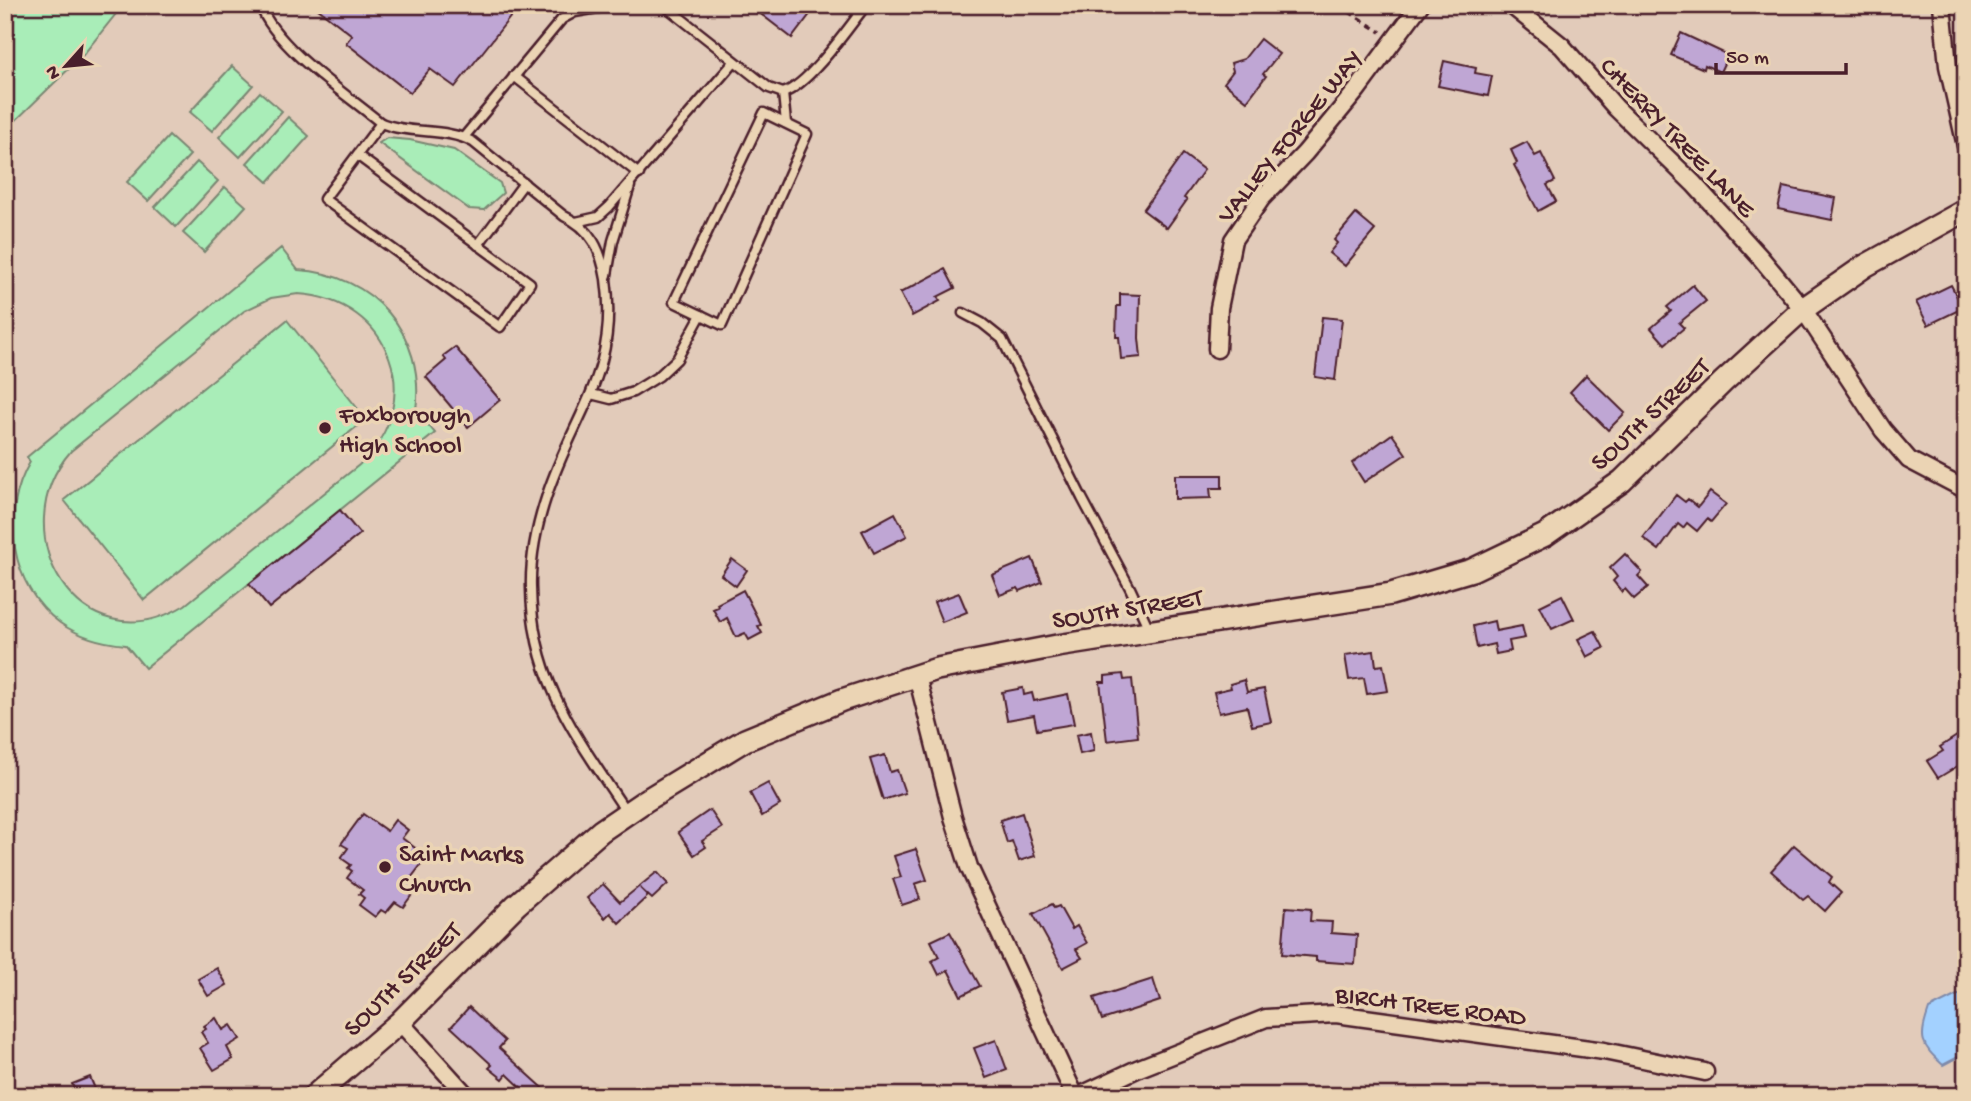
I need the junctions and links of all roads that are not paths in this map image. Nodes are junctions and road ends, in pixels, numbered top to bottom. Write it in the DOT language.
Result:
graph roads {
  1 [pos="260,5"];
  2 [pos="614,5"];
  3 [pos="664,5"];
  4 [pos="866,5"];
  5 [pos="1420,5"];
  6 [pos="1511,5"];
  7 [pos="1942,5"];
  8 [pos="734,62"];
  9 [pos="514,76"];
  10 [pos="783,93"];
  11 [pos="381,123"];
  12 [pos="786,123"];
  13 [pos="464,137"];
  14 [pos="1966,146"];
  15 [pos="357,155"];
  16 [pos="639,174"];
  17 [pos="631,183"];
  18 [pos="524,184"];
  19 [pos="1966,209"];
  20 [pos="576,222"];
  21 [pos="478,245"];
  22 [pos="606,285"];
  23 [pos="1803,309"];
  24 [pos="963,313"];
  25 [pos="701,315"];
  26 [pos="1217,349"];
  27 [pos="591,394"];
  28 [pos="1966,490"];
  29 [pos="1150,632"];
  30 [pos="917,676"];
  31 [pos="627,813"];
  32 [pos="400,1022"];
  33 [pos="1705,1072"];
  34 [pos="314,1096"];
  35 [pos="467,1096"];
  36 [pos="1077,1096"];
  1 -- 11 [label="lane"];
  2 -- 9 [label="lane"];
  3 -- 8 [label="lane"];
  4 -- 10 [label="lane"];
  5 -- 26 [label="street, VALLEY FORGE WAY"];
  6 -- 23 [label="street, CHERRY TREE LANE"];
  7 -- 14 [label="street"];
  8 -- 10 [label="lane"];
  8 -- 16 [label="lane"];
  9 -- 13 [label="lane"];
  9 -- 16 [label="lane"];
  10 -- 12 [label="lane"];
  11 -- 13 [label="lane"];
  11 -- 15 [label="lane"];
  12 -- 25 [label="lane"];
  12 -- 25 [label="lane"];
  13 -- 18 [label="lane"];
  15 -- 21 [label="lane"];
  15 -- 21 [label="lane"];
  16 -- 17 [label="lane"];
  17 -- 20 [label="lane"];
  17 -- 22 [label="lane"];
  18 -- 20 [label="lane"];
  18 -- 21 [label="lane"];
  19 -- 23 [label="main road, SOUTH STREET"];
  20 -- 22 [label="lane"];
  22 -- 27 [label="lane"];
  23 -- 28 [label="street, CHERRY TREE LANE"];
  23 -- 29 [label="main road, SOUTH STREET"];
  24 -- 29 [label="lane"];
  25 -- 27 [label="lane"];
  27 -- 31 [label="lane"];
  29 -- 30 [label="main road, SOUTH STREET"];
  30 -- 31 [label="main road, SOUTH STREET"];
  30 -- 36 [label="street, BIRCH TREE ROAD"];
  31 -- 32 [label="main road, SOUTH STREET"];
  32 -- 34 [label="main road, SOUTH STREET"];
  32 -- 35 [label="street"];
  33 -- 36 [label="street, BIRCH TREE ROAD"];
}
